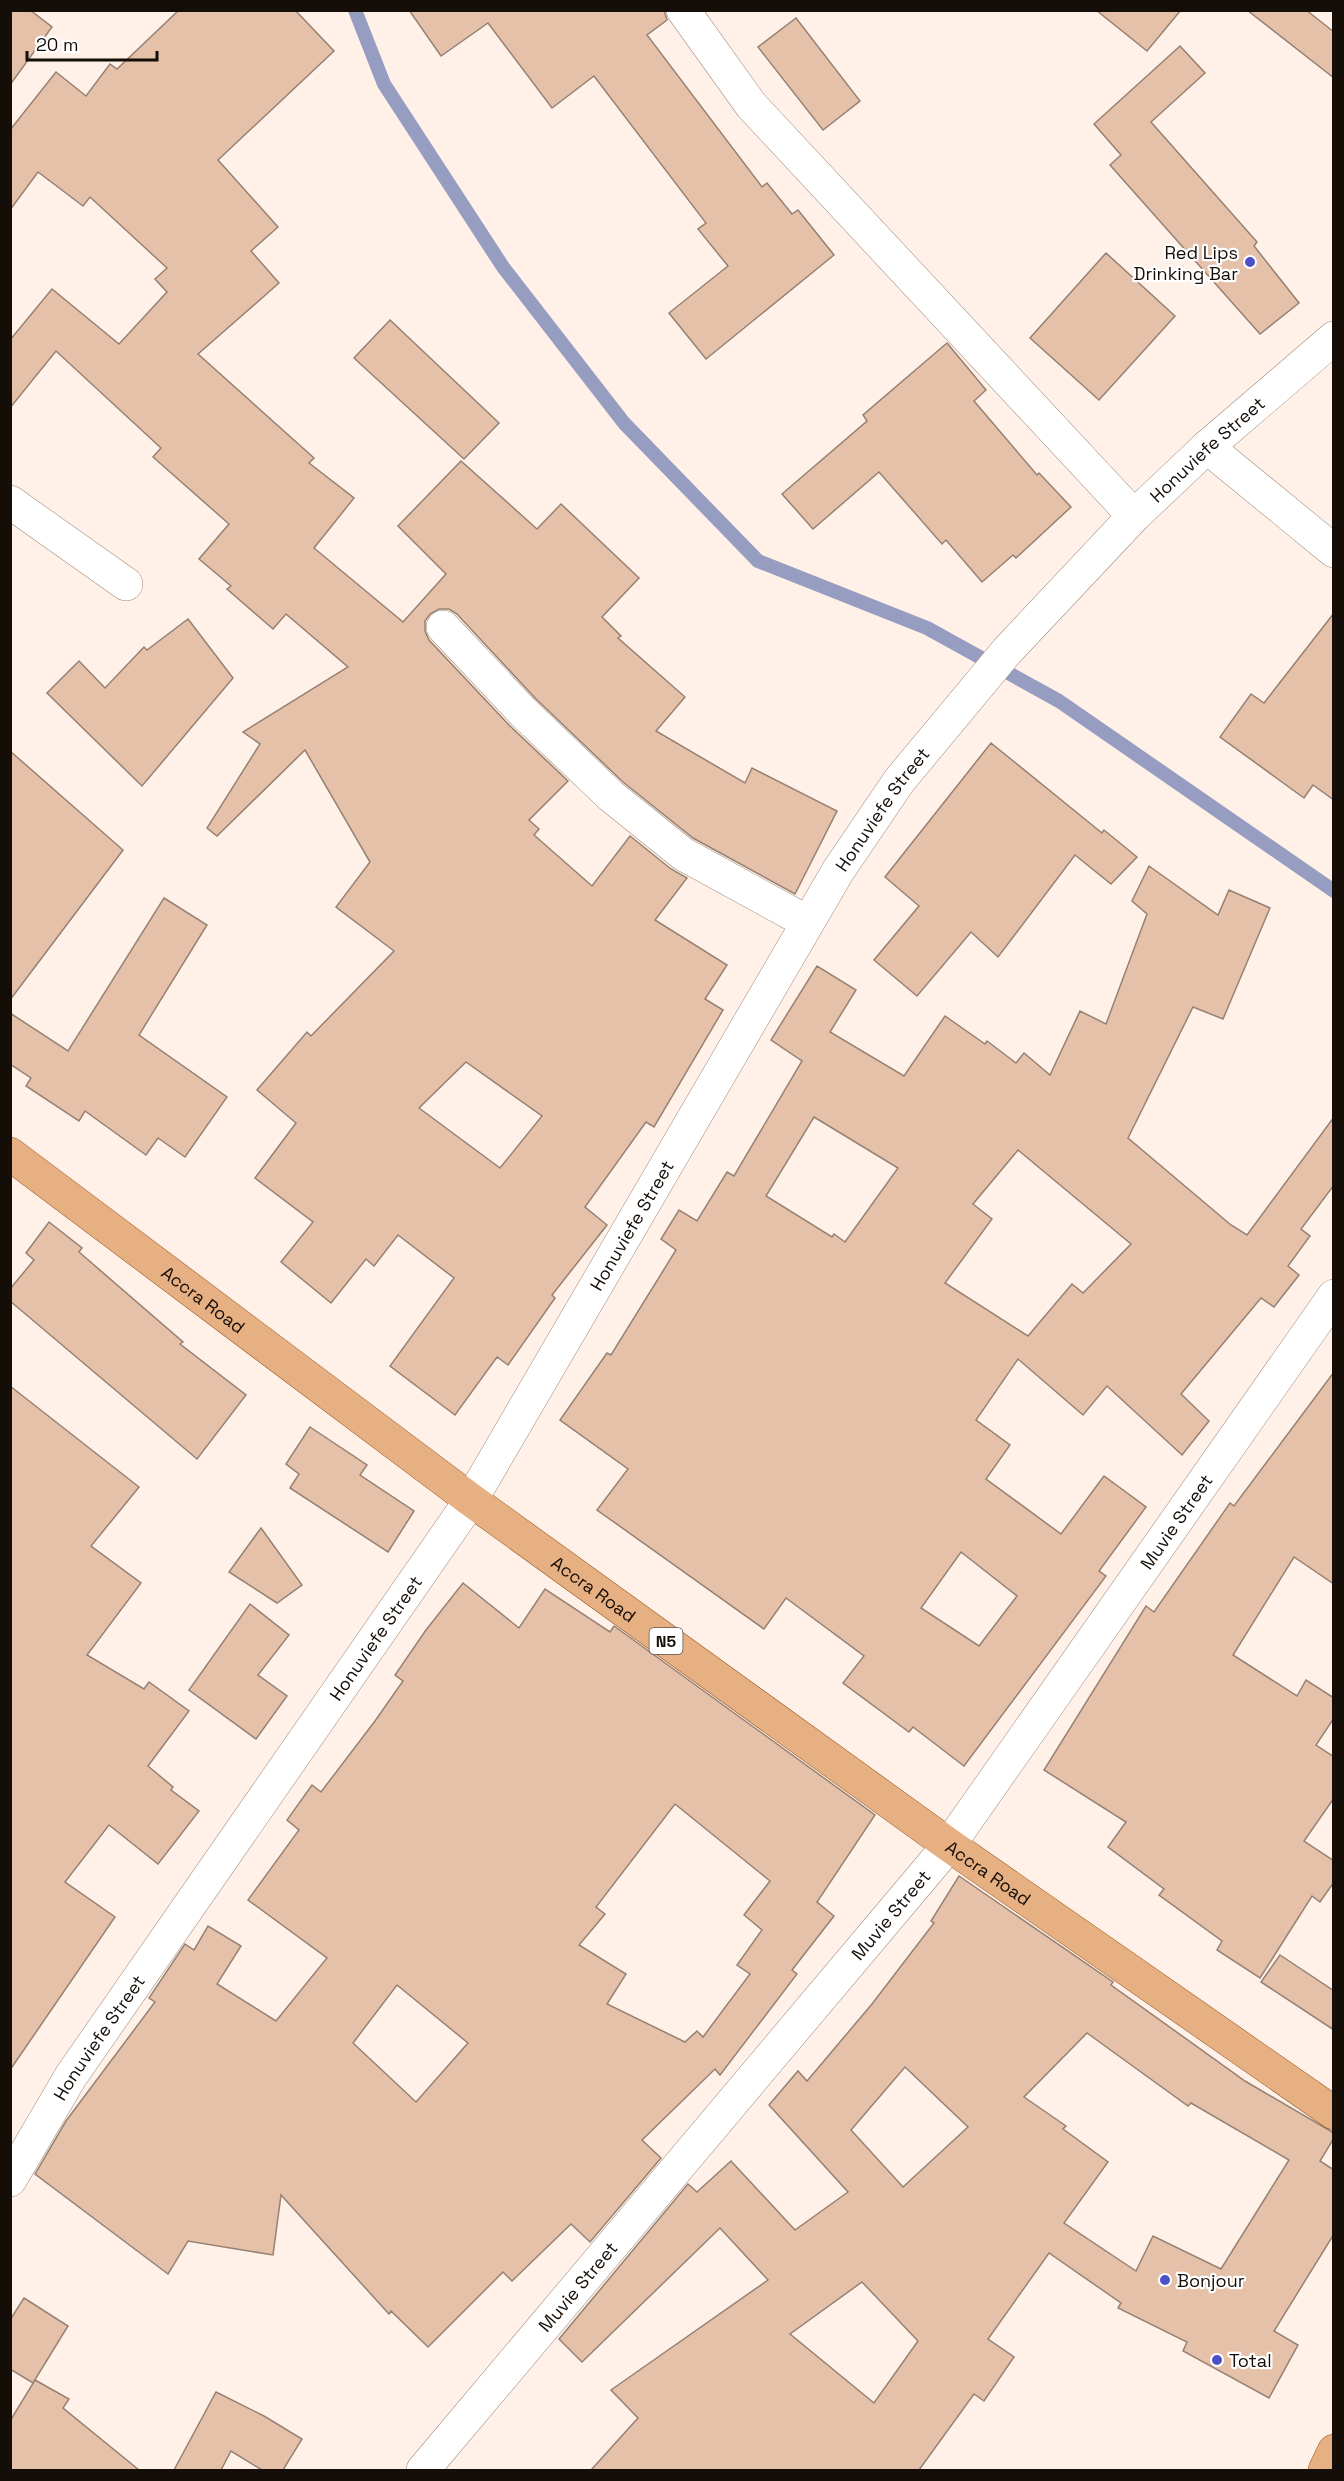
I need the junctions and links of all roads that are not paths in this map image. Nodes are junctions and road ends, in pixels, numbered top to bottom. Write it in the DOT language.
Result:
graph roads {
  1 [pos="683,10"];
  2 [pos="1334,338"];
  3 [pos="1207,447"];
  4 [pos="10,502"];
  5 [pos="1134,516"];
  6 [pos="1334,551"];
  7 [pos="126,584"];
  8 [pos="443,627"];
  9 [pos="807,922"];
  10 [pos="10,1154"];
  11 [pos="1334,1296"];
  12 [pos="471,1500"];
  13 [pos="949,1845"];
  14 [pos="1334,2113"];
  15 [pos="10,2180"];
  16 [pos="1334,2451"];
  17 [pos="423,2470"];
  18 [pos="1325,2470"];
  1 -- 5 [label="street"];
  2 -- 3 [label="street, Honuviefe Street"];
  3 -- 5 [label="street, Honuviefe Street"];
  3 -- 6 [label="street"];
  4 -- 7 [label="street"];
  5 -- 9 [label="street, Honuviefe Street"];
  8 -- 9 [label="street"];
  9 -- 12 [label="street, Honuviefe Street"];
  10 -- 12 [label="main road, Accra Road / N5"];
  11 -- 13 [label="street, Muvie Street"];
  12 -- 13 [label="main road, Accra Road / N5"];
  12 -- 15 [label="street, Honuviefe Street"];
  13 -- 14 [label="main road, Accra Road / N5"];
  13 -- 17 [label="street, Muvie Street"];
  16 -- 18 [label="main road"];
}
